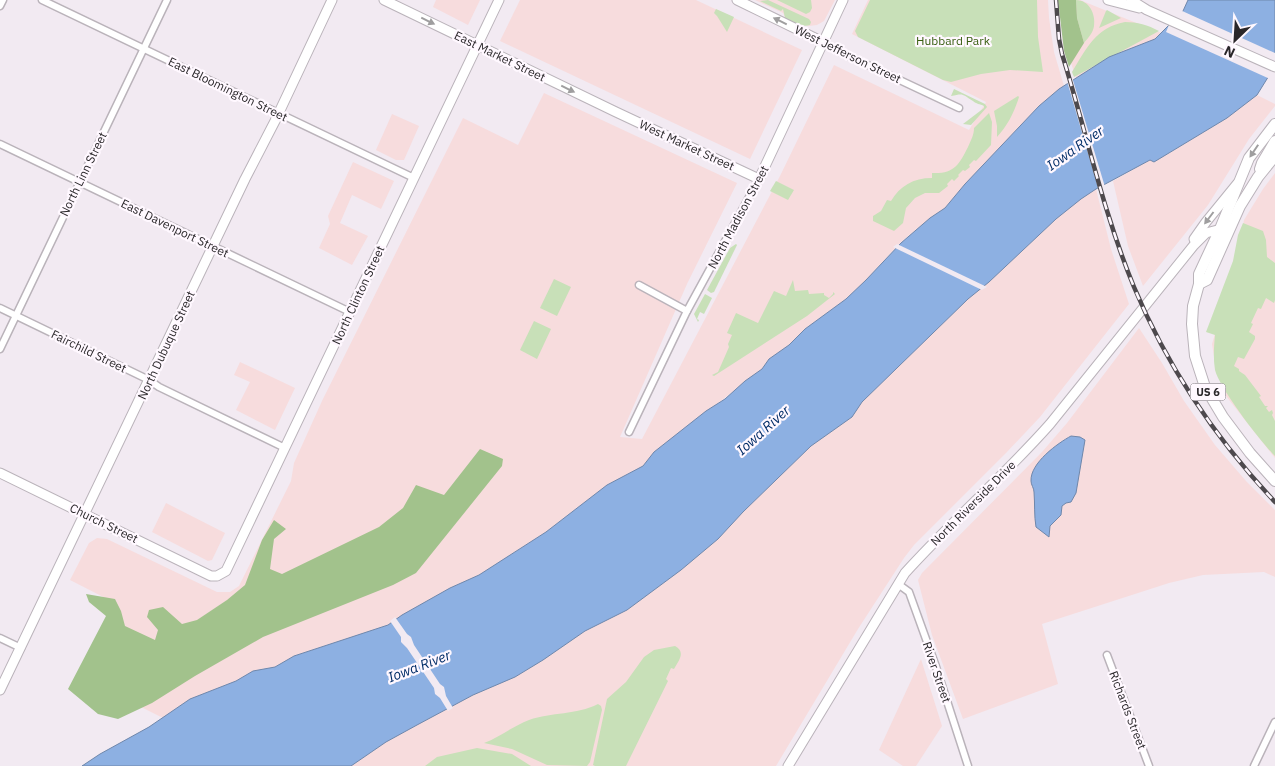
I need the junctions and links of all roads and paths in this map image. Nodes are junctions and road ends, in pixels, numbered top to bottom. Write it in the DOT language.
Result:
graph roads {
  1 [pos="3,0"];
  2 [pos="42,0"];
  3 [pos="167,0"];
  4 [pos="332,0"];
  5 [pos="384,0"];
  6 [pos="499,0"];
  7 [pos="737,0"];
  8 [pos="843,0"];
  9 [pos="1108,0"];
  10 [pos="1131,0"];
  11 [pos="0,6"];
  12 [pos="1146,10"];
  13 [pos="823,42"];
  14 [pos="478,44"];
  15 [pos="144,48"];
  16 [pos="1275,67"];
  17 [pos="959,108"];
  18 [pos="616,112"];
  19 [pos="279,113"];
  20 [pos="1275,124"];
  21 [pos="1275,141"];
  22 [pos="0,144"];
  23 [pos="1275,156"];
  24 [pos="1258,177"];
  25 [pos="414,178"];
  26 [pos="759,179"];
  27 [pos="79,182"];
  28 [pos="1239,182"];
  29 [pos="1226,228"];
  30 [pos="213,246"];
  31 [pos="1183,257"];
  32 [pos="640,285"];
  33 [pos="0,308"];
  34 [pos="687,311"];
  35 [pos="350,312"];
  36 [pos="16,316"];
  37 [pos="0,349"];
  38 [pos="149,380"];
  39 [pos="629,432"];
  40 [pos="285,448"];
  41 [pos="0,473"];
  42 [pos="1275,481"];
  43 [pos="86,514"];
  44 [pos="208,574"];
  45 [pos="898,584"];
  46 [pos="0,638"];
  47 [pos="21,648"];
  48 [pos="1106,655"];
  49 [pos="0,690"];
  50 [pos="1274,724"];
  51 [pos="788,766"];
  52 [pos="968,766"];
  53 [pos="1149,766"];
  54 [pos="1254,766"];
  1 -- 11 [label="street"];
  2 -- 15 [label="street, East Bloomington Street"];
  3 -- 15 [label="street, North Linn Street"];
  4 -- 19 [label="street, North Dubuque Street"];
  5 -- 14 [label="street, East Market Street, one-way"];
  6 -- 14 [label="street, North Clinton Street"];
  13 -- 7 [label="street, West Jefferson Street, one-way"];
  8 -- 13 [label="street, North Madison Street"];
  9 -- 12 [label="street"];
  10 -- 12 [label="street"];
  12 -- 16 [label="street"];
  13 -- 17 [label="street, West Jefferson Street"];
  13 -- 26 [label="street, North Madison Street"];
  14 -- 18 [label="street, East Market Street, one-way"];
  14 -- 25 [label="street, North Clinton Street"];
  15 -- 19 [label="street, East Bloomington Street"];
  15 -- 27 [label="street, North Linn Street"];
  18 -- 26 [label="street, West Market Street"];
  19 -- 25 [label="street, East Bloomington Street"];
  19 -- 30 [label="street, North Dubuque Street"];
  20 -- 28 [label="main road, US 6, one-way"];
  21 -- 24 [label="main road"];
  22 -- 27 [label="street, East Davenport Street"];
  23 -- 24 [label="main road, US 6"];
  24 -- 29 [label="main road, US 6"];
  25 -- 35 [label="street, North Clinton Street"];
  26 -- 34 [label="street, North Madison Street"];
  27 -- 30 [label="street, East Davenport Street"];
  27 -- 36 [label="street, North Linn Street"];
  28 -- 29 [label="main road, US 6"];
  28 -- 31 [label="street, North Riverside Drive, one-way"];
  29 -- 31 [label="street, North Riverside Drive"];
  29 -- 42 [label="main road, US 6"];
  30 -- 35 [label="street, East Davenport Street"];
  30 -- 38 [label="street, North Dubuque Street"];
  31 -- 45 [label="street, North Riverside Drive"];
  32 -- 34 [label="street"];
  33 -- 36 [label="street, Fairchild Street"];
  34 -- 39 [label="street, North Madison Street"];
  35 -- 40 [label="street, North Clinton Street"];
  36 -- 37 [label="street, North Linn Street"];
  36 -- 38 [label="street, Fairchild Street"];
  38 -- 40 [label="street, Fairchild Street"];
  38 -- 43 [label="street, North Dubuque Street"];
  40 -- 44 [label="street, North Clinton Street"];
  41 -- 43 [label="street, Church Street"];
  43 -- 44 [label="street, Church Street"];
  43 -- 47 [label="street, North Dubuque Street"];
  45 -- 51 [label="street, North Riverside Drive"];
  45 -- 52 [label="street, River Street"];
  46 -- 47 [label="street"];
  47 -- 49 [label="street, North Dubuque Street"];
  48 -- 53 [label="street, Richards Street"];
  50 -- 54 [label="street"];
}
